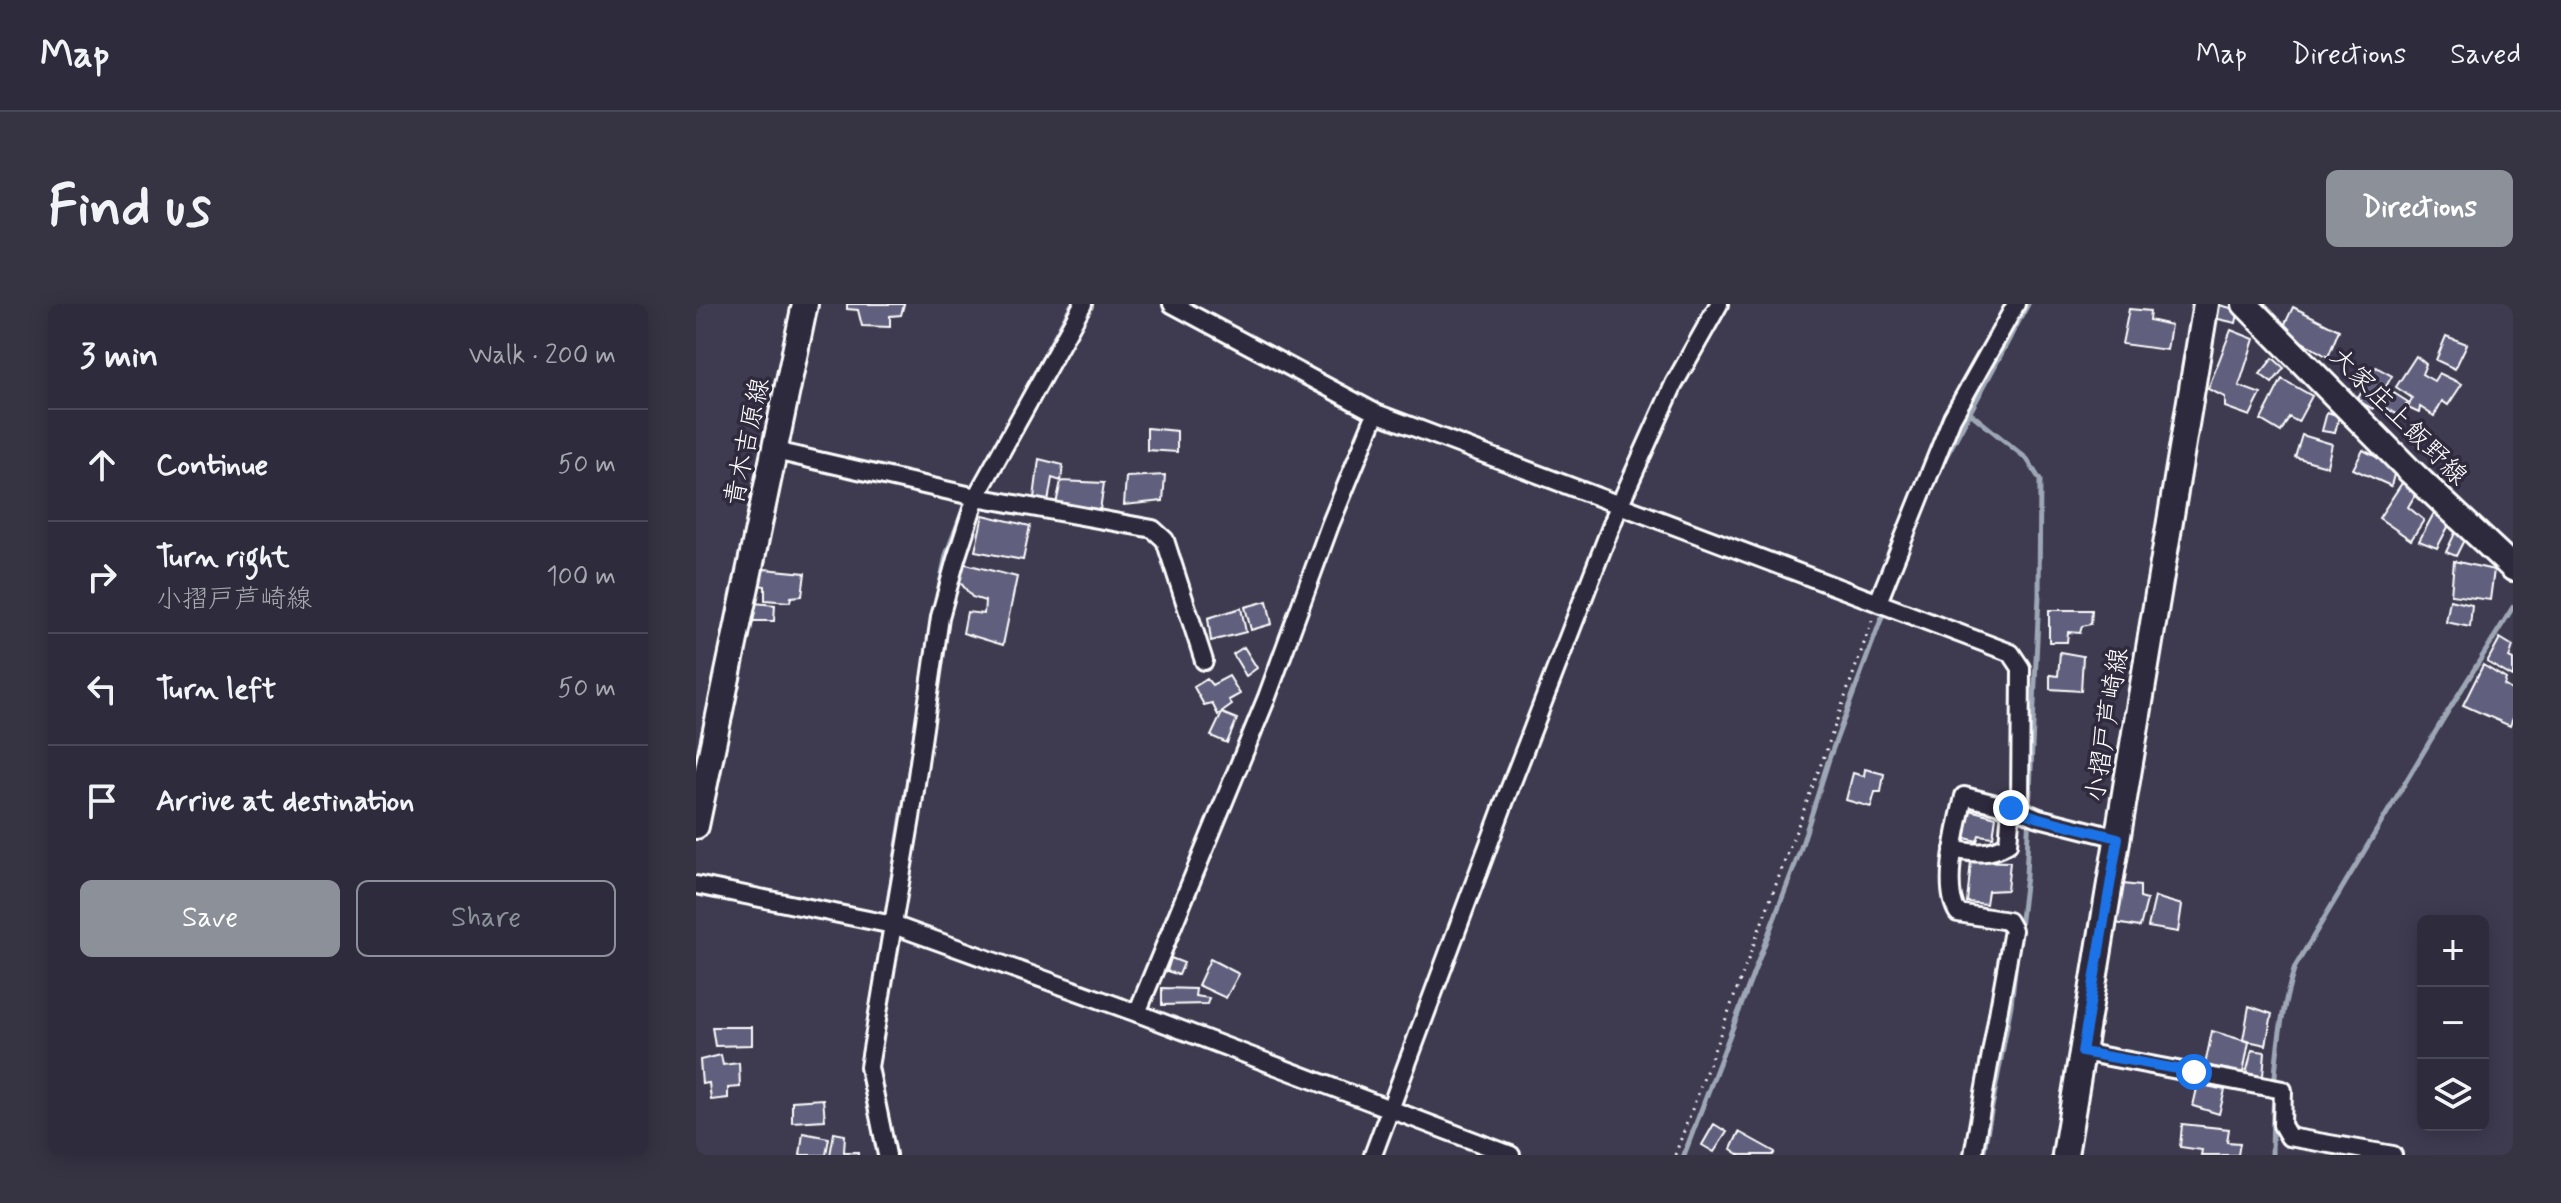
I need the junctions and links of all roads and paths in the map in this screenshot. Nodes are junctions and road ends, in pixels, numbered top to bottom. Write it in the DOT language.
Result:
graph roads {
  1 [pos="805,304"];
  2 [pos="1083,304"];
  3 [pos="1172,304"];
  4 [pos="1719,304"];
  5 [pos="2016,304"];
  6 [pos="2206,304"];
  7 [pos="2245,304"];
  8 [pos="1376,413"];
  9 [pos="775,451"];
  10 [pos="976,497"];
  11 [pos="1619,506"];
  12 [pos="2513,568"];
  13 [pos="1878,602"];
  14 [pos="1204,661"];
  15 [pos="2015,809"];
  16 [pos="696,826"];
  17 [pos="2118,838"];
  18 [pos="1953,849"];
  19 [pos="696,885"];
  20 [pos="893,925"];
  21 [pos="1137,1013"];
  22 [pos="2082,1052"];
  23 [pos="1391,1111"];
  24 [pos="887,1155"];
  25 [pos="1373,1155"];
  26 [pos="1511,1155"];
  27 [pos="1675,1155"];
  28 [pos="1973,1155"];
  29 [pos="2065,1155"];
  30 [pos="2393,1155"];
  1 -- 9 [label="main road, 青木吉原線"];
  2 -- 10 [label="street"];
  3 -- 8 [label="street"];
  4 -- 11 [label="street"];
  5 -- 13 [label="street"];
  6 -- 17 [label="main road, 小摺戸芦崎線"];
  7 -- 12 [label="main road, 大家庄上飯野線"];
  8 -- 11 [label="street"];
  8 -- 21 [label="street"];
  9 -- 10 [label="street"];
  9 -- 16 [label="main road, 青木吉原線"];
  10 -- 14 [label="street"];
  10 -- 20 [label="street"];
  11 -- 13 [label="street"];
  11 -- 23 [label="street"];
  13 -- 15 [label="street"];
  13 -- 27 [label="path"];
  15 -- 17 [label="street"];
  15 -- 18 [label="street"];
  15 -- 18 [label="street"];
  17 -- 22 [label="main road, 小摺戸芦崎線"];
  18 -- 28 [label="street"];
  19 -- 20 [label="street"];
  20 -- 21 [label="street"];
  20 -- 24 [label="street"];
  21 -- 23 [label="street"];
  22 -- 29 [label="main road, 小摺戸芦崎線"];
  22 -- 30 [label="street"];
  23 -- 25 [label="street"];
  23 -- 26 [label="street"];
}
